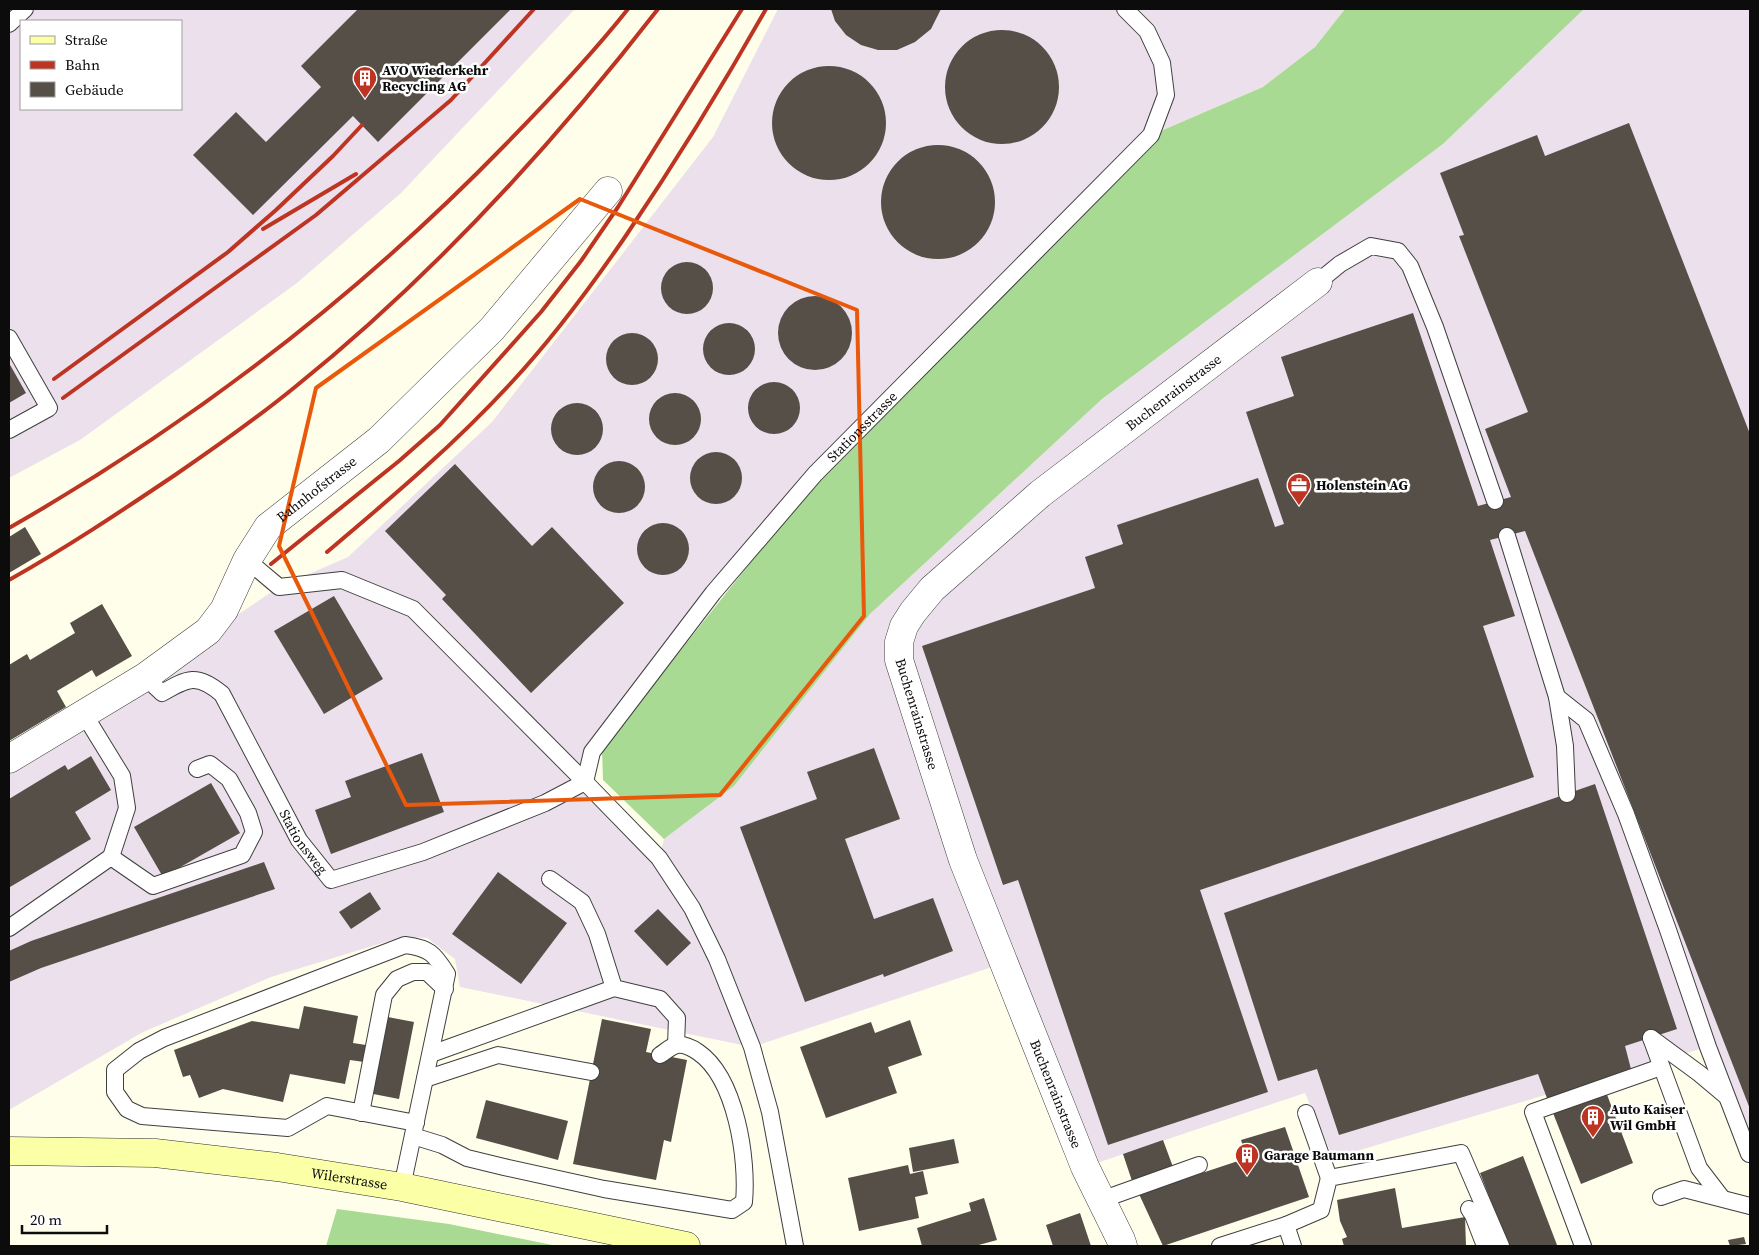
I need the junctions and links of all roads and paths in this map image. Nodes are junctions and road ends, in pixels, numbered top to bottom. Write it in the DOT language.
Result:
graph roads {
  1 [pos="25,9"];
  2 [pos="1125,9"];
  3 [pos="9,24"];
  4 [pos="608,191"];
  5 [pos="1318,282"];
  6 [pos="9,338"];
  7 [pos="9,430"];
  8 [pos="1496,501"];
  9 [pos="1507,536"];
  10 [pos="247,560"];
  11 [pos="145,677"];
  12 [pos="1557,697"];
  13 [pos="84,714"];
  14 [pos="9,759"];
  15 [pos="197,769"];
  16 [pos="585,782"];
  17 [pos="1567,794"];
  18 [pos="111,858"];
  19 [pos="550,879"];
  20 [pos="9,928"];
  21 [pos="445,988"];
  22 [pos="614,988"];
  23 [pos="676,1045"];
  24 [pos="431,1054"];
  25 [pos="660,1055"];
  26 [pos="1661,1067"];
  27 [pos="591,1072"];
  28 [pos="425,1079"];
  29 [pos="1726,1096"];
  30 [pos="361,1113"];
  31 [pos="1306,1113"];
  32 [pos="414,1130"];
  33 [pos="9,1151"];
  34 [pos="1750,1156"];
  35 [pos="1199,1165"];
  36 [pos="1329,1178"];
  37 [pos="402,1187"];
  38 [pos="1661,1198"];
  39 [pos="1722,1198"];
  40 [pos="1101,1200"];
  41 [pos="1750,1206"];
  42 [pos="1469,1209"];
  43 [pos="1286,1226"];
  44 [pos="686,1246"];
  45 [pos="795,1246"];
  46 [pos="1123,1246"];
  47 [pos="1220,1246"];
  48 [pos="1294,1246"];
  49 [pos="1485,1246"];
  50 [pos="1501,1246"];
  51 [pos="1584,1246"];
  1 -- 3 [label="lane"];
  2 -- 16 [label="lane, Stationsstrasse"];
  4 -- 10 [label="street, Bahnhofstrasse"];
  5 -- 8 [label="lane"];
  5 -- 40 [label="street, Buchenrainstrasse"];
  6 -- 7 [label="lane"];
  9 -- 12 [label="lane"];
  10 -- 11 [label="street, Bahnhofstrasse"];
  10 -- 16 [label="lane"];
  11 -- 13 [label="street, Bahnhofstrasse"];
  11 -- 16 [label="lane, Stationsweg"];
  12 -- 17 [label="lane"];
  12 -- 29 [label="lane"];
  13 -- 14 [label="street, Bahnhofstrasse"];
  13 -- 18 [label="lane"];
  15 -- 18 [label="lane"];
  16 -- 45 [label="lane"];
  18 -- 20 [label="lane"];
  19 -- 22 [label="lane"];
  21 -- 24 [label="lane"];
  21 -- 30 [label="lane"];
  21 -- 30 [label="lane"];
  22 -- 23 [label="lane"];
  22 -- 24 [label="lane"];
  23 -- 25 [label="lane"];
  23 -- 32 [label="lane"];
  24 -- 28 [label="lane"];
  26 -- 29 [label="lane"];
  26 -- 39 [label="lane"];
  26 -- 51 [label="lane"];
  27 -- 28 [label="lane"];
  28 -- 32 [label="lane"];
  29 -- 34 [label="lane"];
  30 -- 32 [label="lane"];
  31 -- 36 [label="lane"];
  32 -- 37 [label="lane"];
  33 -- 37 [label="main road, Wilerstrasse"];
  35 -- 40 [label="lane"];
  36 -- 43 [label="lane"];
  36 -- 50 [label="lane"];
  37 -- 44 [label="main road, Wilerstrasse"];
  38 -- 39 [label="lane"];
  39 -- 41 [label="lane"];
  40 -- 46 [label="street, Buchenrainstrasse"];
  42 -- 49 [label="lane"];
  43 -- 47 [label="lane"];
  43 -- 48 [label="lane"];
}
